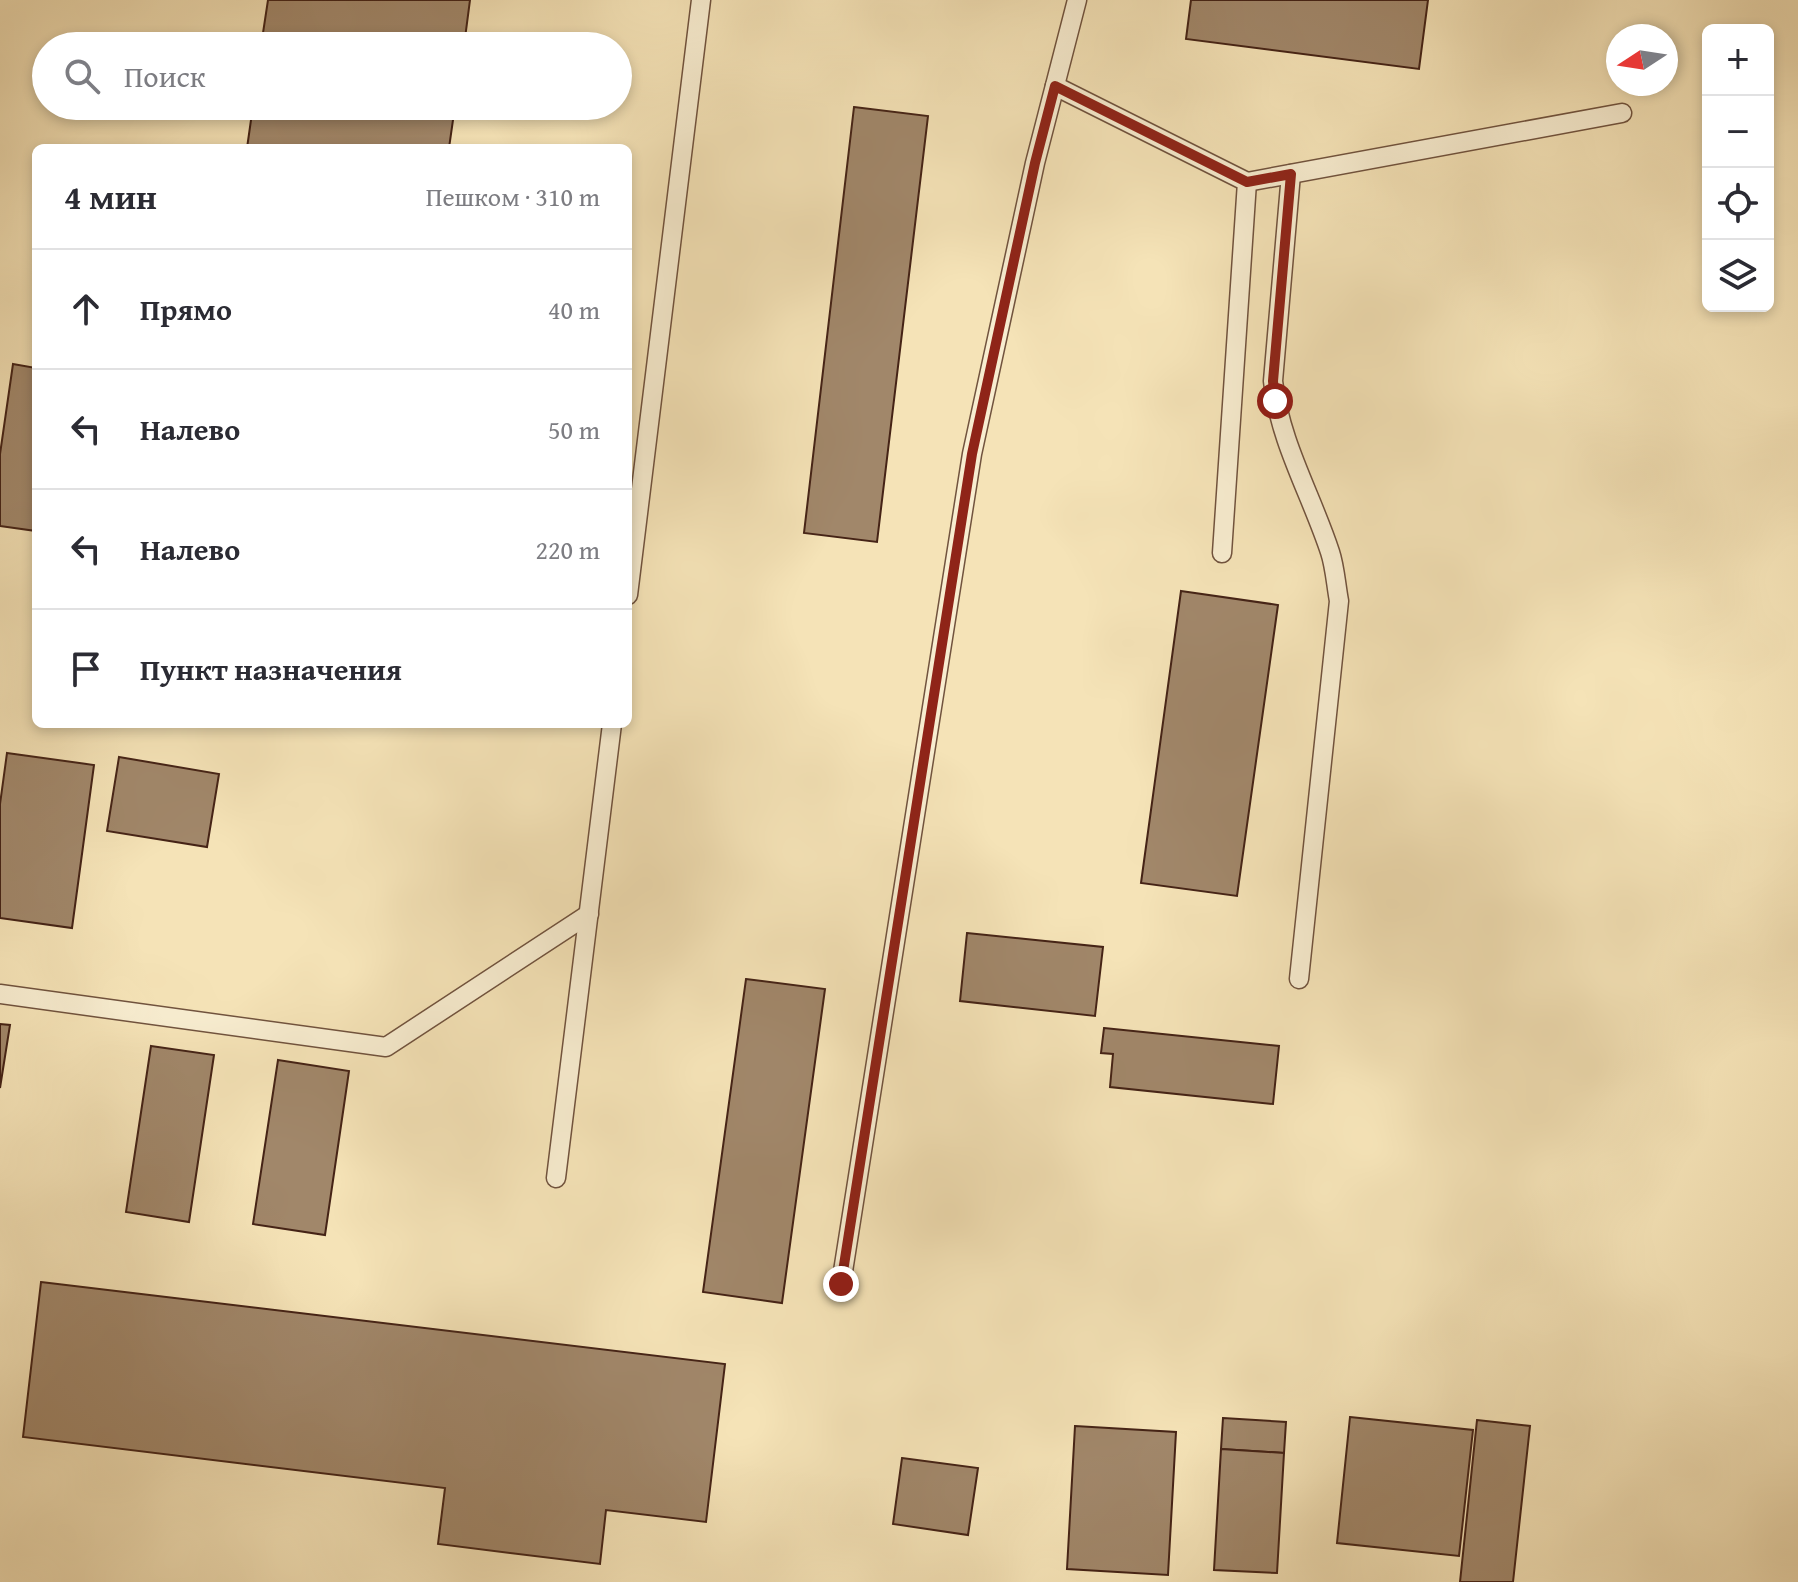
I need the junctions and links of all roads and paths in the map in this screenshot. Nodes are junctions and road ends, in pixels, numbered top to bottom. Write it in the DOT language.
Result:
graph roads {
  1 [pos="701,0"];
  2 [pos="1077,0"];
  3 [pos="1055,86"];
  4 [pos="1622,113"];
  5 [pos="1291,174"];
  6 [pos="1247,182"];
  7 [pos="1222,553"];
  8 [pos="632,562"];
  9 [pos="612,728"];
  10 [pos="589,914"];
  11 [pos="1299,979"];
  12 [pos="0,994"];
  13 [pos="556,1178"];
  14 [pos="841,1284"];
  1 -- 8 [label="lane"];
  2 -- 3 [label="lane"];
  3 -- 6 [label="lane"];
  3 -- 14 [label="lane"];
  4 -- 5 [label="lane"];
  5 -- 6 [label="lane"];
  5 -- 11 [label="lane"];
  6 -- 7 [label="lane"];
  9 -- 10 [label="lane"];
  10 -- 12 [label="lane"];
  10 -- 13 [label="lane"];
}
